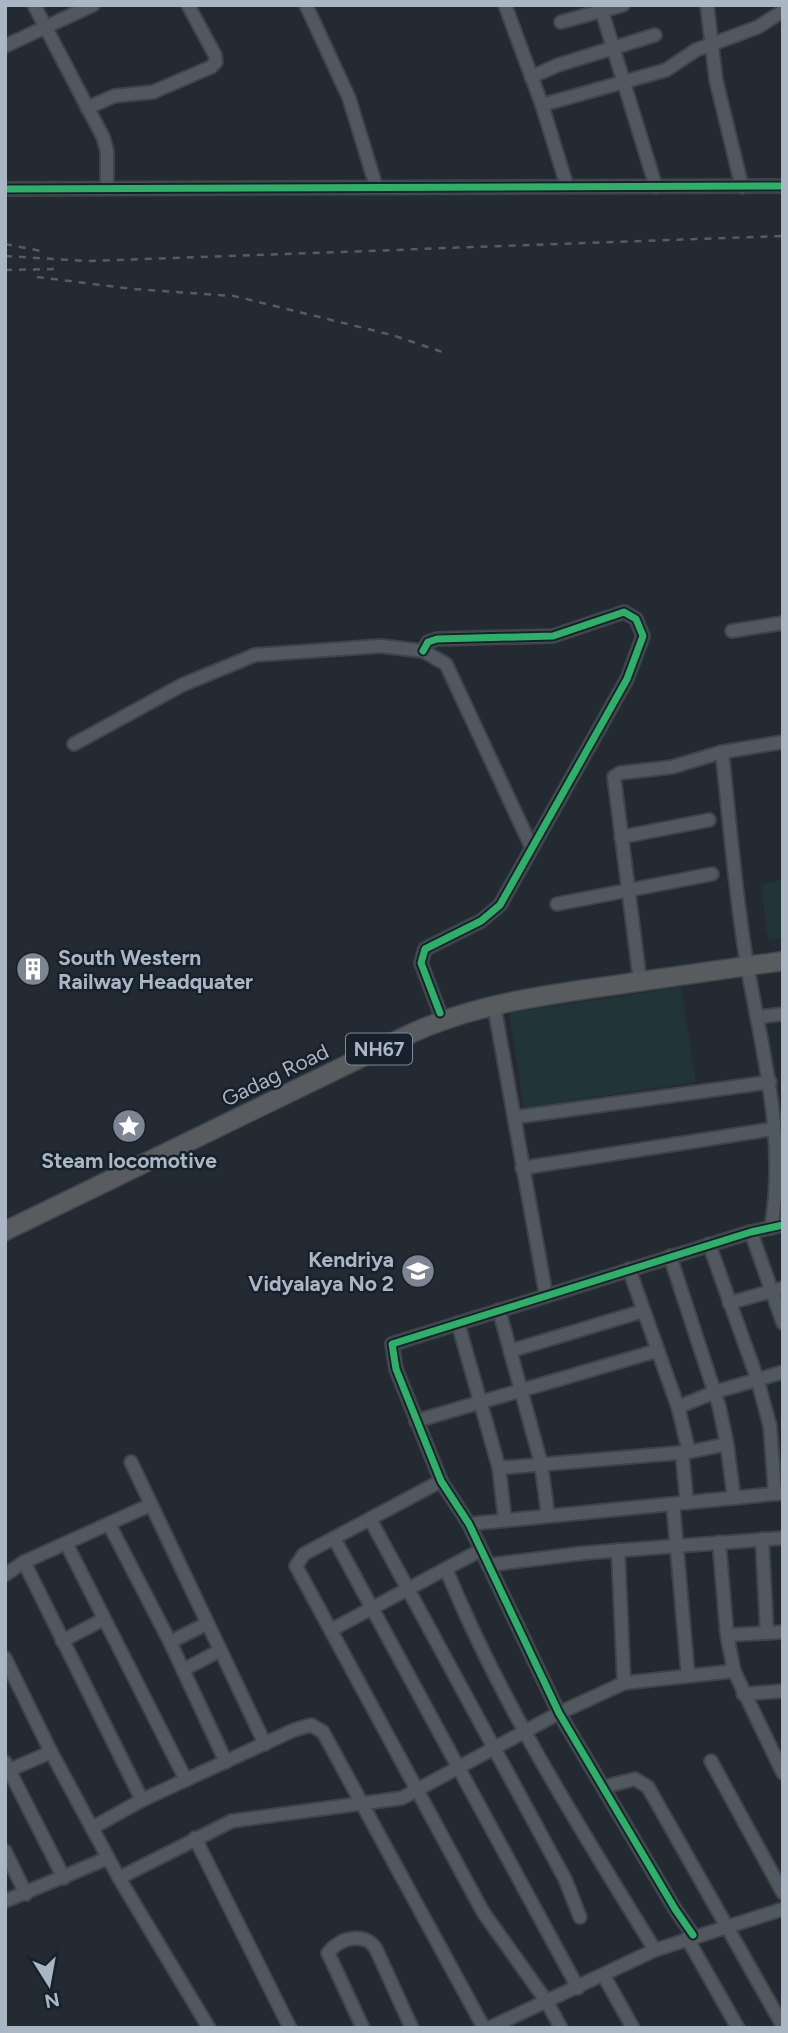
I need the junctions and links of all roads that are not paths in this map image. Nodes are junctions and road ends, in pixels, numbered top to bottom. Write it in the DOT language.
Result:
graph roads {
  1 [pos="34,5"];
  2 [pos="93,5"];
  3 [pos="188,5"];
  4 [pos="306,5"];
  5 [pos="505,5"];
  6 [pos="623,5"];
  7 [pos="707,5"];
  8 [pos="601,8"];
  9 [pos="783,11"];
  10 [pos="561,22"];
  11 [pos="46,27"];
  12 [pos="655,35"];
  13 [pos="712,43"];
  14 [pos="5,46"];
  15 [pos="613,48"];
  16 [pos="531,77"];
  17 [pos="623,83"];
  18 [pos="542,105"];
  19 [pos="87,108"];
  20 [pos="376,186"];
  21 [pos="567,186"];
  22 [pos="783,186"];
  23 [pos="656,187"];
  24 [pos="743,187"];
  25 [pos="107,188"];
  26 [pos="5,189"];
  27 [pos="783,623"];
  28 [pos="732,631"];
  29 [pos="423,651"];
  30 [pos="783,742"];
  31 [pos="74,744"];
  32 [pos="722,752"];
  33 [pos="709,820"];
  34 [pos="621,837"];
  35 [pos="531,846"];
  36 [pos="712,874"];
  37 [pos="629,890"];
  38 [pos="557,904"];
  39 [pos="783,952"];
  40 [pos="746,961"];
  41 [pos="783,961"];
  42 [pos="639,973"];
  43 [pos="494,1005"];
  44 [pos="440,1013"];
  45 [pos="783,1014"];
  46 [pos="758,1017"];
  47 [pos="783,1066"];
  48 [pos="767,1068"];
  49 [pos="770,1082"];
  50 [pos="516,1117"];
  51 [pos="773,1129"];
  52 [pos="522,1168"];
  53 [pos="5,1221"];
  54 [pos="777,1226"];
  55 [pos="5,1231"];
  56 [pos="751,1231"];
  57 [pos="709,1244"];
  58 [pos="670,1256"];
  59 [pos="629,1269"];
  60 [pos="777,1289"];
  61 [pos="546,1295"];
  62 [pos="729,1303"];
  63 [pos="499,1310"];
  64 [pos="643,1311"];
  65 [pos="458,1323"];
  66 [pos="783,1324"];
  67 [pos="510,1350"];
  68 [pos="656,1351"];
  69 [pos="783,1372"];
  70 [pos="757,1378"];
  71 [pos="521,1389"];
  72 [pos="715,1392"];
  73 [pos="479,1402"];
  74 [pos="678,1408"];
  75 [pos="416,1421"];
  76 [pos="727,1444"];
  77 [pos="686,1452"];
  78 [pos="131,1462"];
  79 [pos="541,1463"];
  80 [pos="499,1468"];
  81 [pos="441,1481"];
  82 [pos="779,1494"];
  83 [pos="734,1498"];
  84 [pos="680,1504"];
  85 [pos="150,1505"];
  86 [pos="548,1515"];
  87 [pos="370,1519"];
  88 [pos="505,1520"];
  89 [pos="109,1524"];
  90 [pos="469,1524"];
  91 [pos="334,1538"];
  92 [pos="783,1538"];
  93 [pos="762,1539"];
  94 [pos="719,1542"];
  95 [pos="66,1543"];
  96 [pos="676,1545"];
  97 [pos="481,1550"];
  98 [pos="618,1550"];
  99 [pos="24,1562"];
  100 [pos="488,1565"];
  101 [pos="446,1569"];
  102 [pos="5,1575"];
  103 [pos="408,1589"];
  104 [pos="371,1608"];
  105 [pos="104,1619"];
  106 [pos="206,1624"];
  107 [pos="331,1630"];
  108 [pos="783,1632"];
  109 [pos="767,1633"];
  110 [pos="727,1634"];
  111 [pos="62,1641"];
  112 [pos="170,1642"];
  113 [pos="219,1651"];
  114 [pos="5,1658"];
  115 [pos="183,1670"];
  116 [pos="734,1671"];
  117 [pos="688,1675"];
  118 [pos="624,1683"];
  119 [pos="783,1691"];
  120 [pos="743,1694"];
  121 [pos="559,1713"];
  122 [pos="526,1734"];
  123 [pos="265,1744"];
  124 [pos="495,1750"];
  125 [pos="51,1752"];
  126 [pos="711,1761"];
  127 [pos="226,1762"];
  128 [pos="7,1768"];
  129 [pos="459,1770"];
  130 [pos="783,1773"];
  131 [pos="186,1780"];
  132 [pos="603,1787"];
  133 [pos="418,1790"];
  134 [pos="142,1801"];
  135 [pos="364,1804"];
  136 [pos="92,1828"];
  137 [pos="195,1838"];
  138 [pos="5,1851"];
  139 [pos="108,1858"];
  140 [pos="64,1878"];
  141 [pos="119,1878"];
  142 [pos="783,1893"];
  143 [pos="26,1894"];
  144 [pos="5,1901"];
  145 [pos="783,1909"];
  146 [pos="580,1917"];
  147 [pos="728,1925"];
  148 [pos="690,1937"];
  149 [pos="655,1951"];
  150 [pos="604,1976"];
  151 [pos="578,1988"];
  152 [pos="547,2002"];
  153 [pos="783,2026"];
  154 [pos="209,2028"];
  155 [pos="289,2028"];
  156 [pos="363,2028"];
  157 [pos="412,2028"];
  158 [pos="486,2028"];
  159 [pos="561,2028"];
  160 [pos="633,2028"];
  161 [pos="738,2028"];
  1 -- 11 [label="street"];
  2 -- 11 [label="street"];
  3 -- 19 [label="street"];
  4 -- 20 [label="street"];
  5 -- 16 [label="street"];
  6 -- 8 [label="street"];
  7 -- 13 [label="street"];
  8 -- 10 [label="street"];
  8 -- 15 [label="street"];
  9 -- 13 [label="street"];
  11 -- 14 [label="street"];
  11 -- 19 [label="street"];
  12 -- 15 [label="street"];
  13 -- 17 [label="street"];
  13 -- 24 [label="street"];
  15 -- 16 [label="street"];
  15 -- 17 [label="street"];
  16 -- 18 [label="street"];
  17 -- 18 [label="street"];
  17 -- 23 [label="street"];
  18 -- 21 [label="street"];
  19 -- 25 [label="street"];
  20 -- 21 [label="street"];
  20 -- 25 [label="street"];
  21 -- 23 [label="street"];
  22 -- 24 [label="street"];
  23 -- 24 [label="street"];
  25 -- 26 [label="street"];
  27 -- 28 [label="street"];
  29 -- 31 [label="street"];
  29 -- 35 [label="street"];
  29 -- 35 [label="street"];
  30 -- 32 [label="street"];
  32 -- 34 [label="street"];
  32 -- 40 [label="street"];
  33 -- 34 [label="street"];
  34 -- 37 [label="street"];
  35 -- 44 [label="street"];
  36 -- 37 [label="street"];
  37 -- 38 [label="street"];
  37 -- 42 [label="street"];
  39 -- 40 [label="highway, Gadag Road / NH67"];
  40 -- 41 [label="highway, Gadag Road / NH67"];
  40 -- 42 [label="highway, Gadag Road / NH67"];
  40 -- 43 [label="highway, Gadag Road / NH67"];
  40 -- 46 [label="street"];
  42 -- 44 [label="highway, Gadag Road / NH67"];
  43 -- 50 [label="street"];
  43 -- 55 [label="highway, Gadag Road / NH67"];
  44 -- 53 [label="highway, Gadag Road / NH67"];
  45 -- 46 [label="street"];
  46 -- 48 [label="street"];
  47 -- 48 [label="street"];
  48 -- 49 [label="street"];
  49 -- 50 [label="street"];
  49 -- 51 [label="street"];
  50 -- 52 [label="street"];
  51 -- 52 [label="street"];
  51 -- 54 [label="street"];
  52 -- 61 [label="street"];
  54 -- 56 [label="street"];
  56 -- 57 [label="street"];
  56 -- 60 [label="street"];
  57 -- 58 [label="street"];
  57 -- 62 [label="street"];
  58 -- 59 [label="street"];
  58 -- 72 [label="street"];
  59 -- 61 [label="street"];
  59 -- 64 [label="street"];
  60 -- 62 [label="street"];
  60 -- 66 [label="street"];
  61 -- 63 [label="street"];
  62 -- 70 [label="street"];
  63 -- 65 [label="street"];
  63 -- 67 [label="street"];
  64 -- 67 [label="street"];
  64 -- 68 [label="street"];
  65 -- 73 [label="street"];
  65 -- 75 [label="street"];
  67 -- 71 [label="street"];
  68 -- 71 [label="street"];
  68 -- 74 [label="street"];
  69 -- 70 [label="street"];
  70 -- 72 [label="street"];
  70 -- 82 [label="street"];
  71 -- 73 [label="street"];
  71 -- 79 [label="street"];
  72 -- 74 [label="street"];
  72 -- 76 [label="street"];
  73 -- 75 [label="street"];
  73 -- 80 [label="street"];
  74 -- 77 [label="street"];
  75 -- 81 [label="street"];
  76 -- 77 [label="street"];
  76 -- 83 [label="street"];
  77 -- 79 [label="street"];
  77 -- 84 [label="street"];
  78 -- 85 [label="street"];
  79 -- 80 [label="street"];
  79 -- 86 [label="street"];
  80 -- 88 [label="street"];
  81 -- 87 [label="street"];
  81 -- 90 [label="street"];
  82 -- 83 [label="street"];
  83 -- 84 [label="street"];
  84 -- 86 [label="street"];
  84 -- 96 [label="street"];
  85 -- 89 [label="street"];
  85 -- 106 [label="street"];
  86 -- 88 [label="street"];
  87 -- 91 [label="street"];
  87 -- 103 [label="street"];
  88 -- 90 [label="street"];
  89 -- 95 [label="street"];
  89 -- 112 [label="street"];
  90 -- 97 [label="street"];
  91 -- 104 [label="street"];
  91 -- 107 [label="street"];
  92 -- 93 [label="street"];
  93 -- 94 [label="street"];
  93 -- 109 [label="street"];
  94 -- 96 [label="street"];
  94 -- 110 [label="street"];
  95 -- 99 [label="street"];
  95 -- 105 [label="street"];
  96 -- 98 [label="street"];
  96 -- 117 [label="street"];
  97 -- 100 [label="street"];
  97 -- 101 [label="street"];
  98 -- 100 [label="street"];
  98 -- 118 [label="street"];
  99 -- 102 [label="street"];
  99 -- 111 [label="street"];
  100 -- 121 [label="street"];
  101 -- 103 [label="street"];
  101 -- 122 [label="street"];
  103 -- 104 [label="street"];
  103 -- 124 [label="street"];
  104 -- 107 [label="street"];
  104 -- 129 [label="street"];
  105 -- 111 [label="street"];
  105 -- 131 [label="street"];
  106 -- 112 [label="street"];
  106 -- 113 [label="street"];
  107 -- 133 [label="street"];
  108 -- 109 [label="street"];
  109 -- 110 [label="street"];
  110 -- 116 [label="street"];
  111 -- 134 [label="street"];
  112 -- 115 [label="street"];
  113 -- 115 [label="street"];
  113 -- 123 [label="street"];
  114 -- 125 [label="street"];
  115 -- 127 [label="street"];
  116 -- 117 [label="street"];
  116 -- 120 [label="street"];
  117 -- 118 [label="street"];
  118 -- 121 [label="street"];
  119 -- 120 [label="street"];
  120 -- 130 [label="street"];
  121 -- 122 [label="street"];
  121 -- 132 [label="street"];
  122 -- 124 [label="street"];
  122 -- 149 [label="street"];
  123 -- 127 [label="street"];
  123 -- 135 [label="street"];
  124 -- 129 [label="street"];
  124 -- 146 [label="street"];
  125 -- 128 [label="street"];
  125 -- 136 [label="street"];
  126 -- 142 [label="street"];
  127 -- 131 [label="street"];
  128 -- 140 [label="street"];
  129 -- 133 [label="street"];
  129 -- 151 [label="street"];
  131 -- 134 [label="street"];
  132 -- 147 [label="street"];
  132 -- 148 [label="street"];
  133 -- 135 [label="street"];
  133 -- 152 [label="street"];
  134 -- 136 [label="street"];
  135 -- 137 [label="street"];
  135 -- 158 [label="street"];
  136 -- 139 [label="street"];
  137 -- 141 [label="street"];
  137 -- 155 [label="street"];
  138 -- 143 [label="street"];
  139 -- 140 [label="street"];
  139 -- 141 [label="street"];
  140 -- 143 [label="street"];
  141 -- 154 [label="street"];
  143 -- 144 [label="street"];
  145 -- 147 [label="street"];
  147 -- 148 [label="street"];
  147 -- 153 [label="street"];
  148 -- 149 [label="street"];
  148 -- 161 [label="street"];
  149 -- 150 [label="street"];
  150 -- 151 [label="street"];
  150 -- 160 [label="street"];
  151 -- 152 [label="street"];
  152 -- 158 [label="street"];
  152 -- 159 [label="street"];
  156 -- 157 [label="street"];
}
